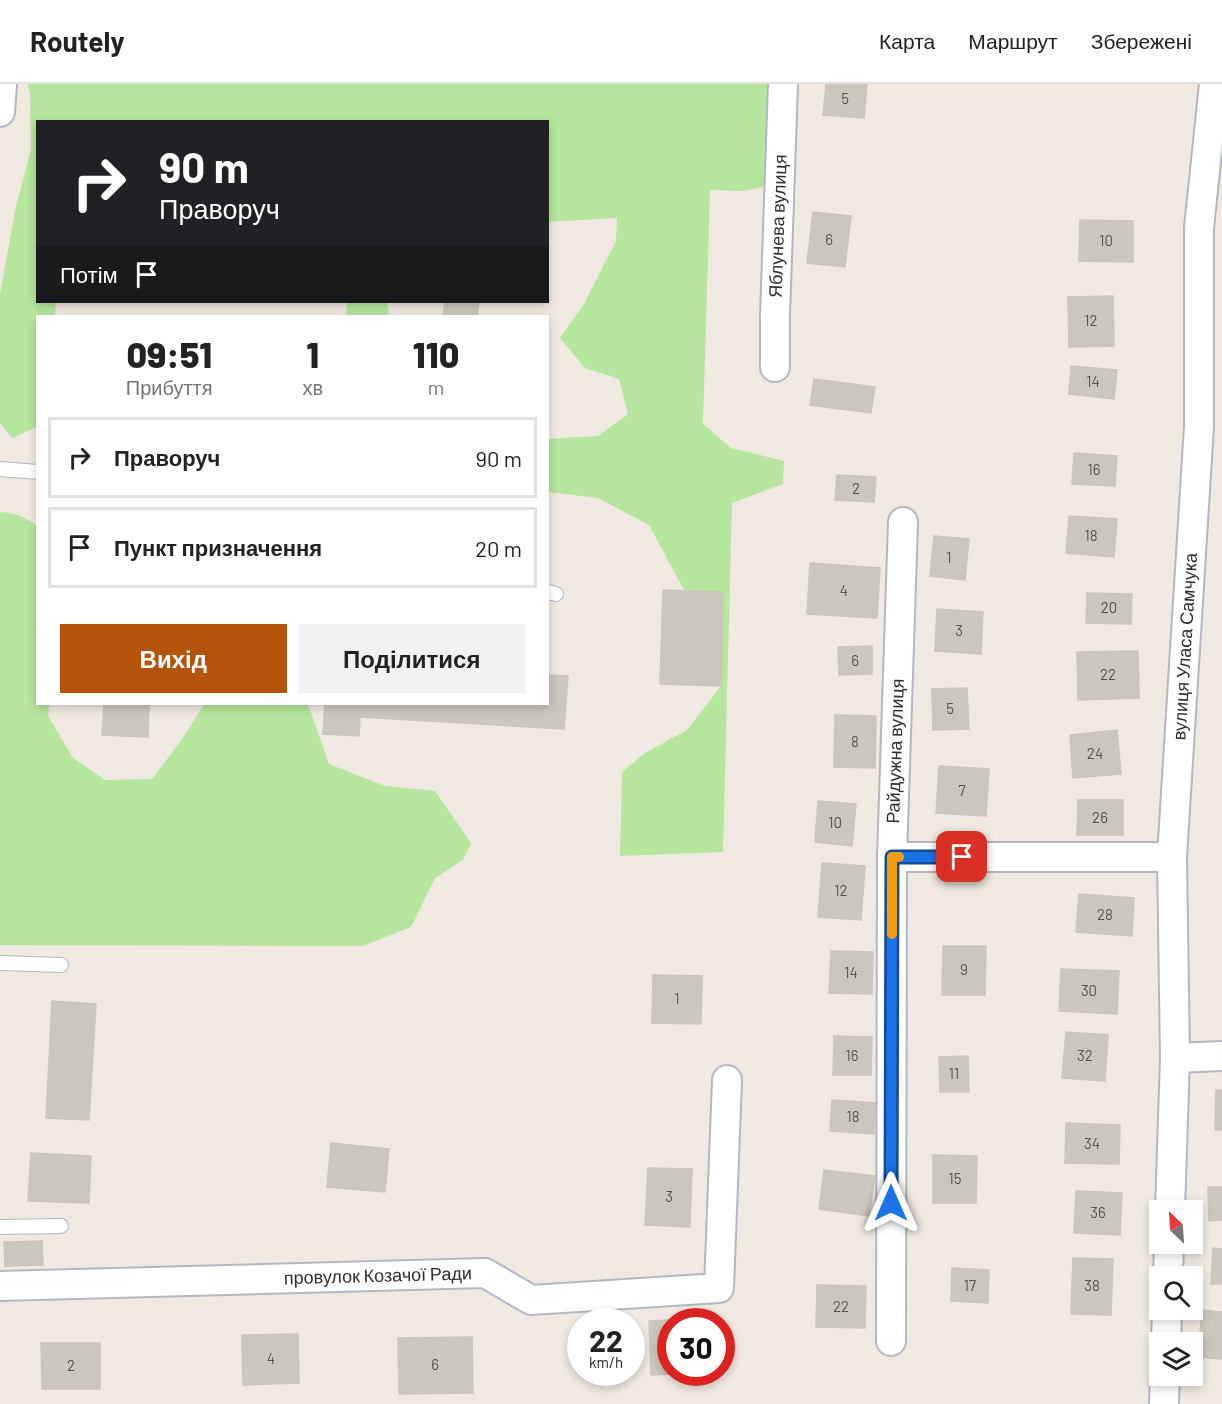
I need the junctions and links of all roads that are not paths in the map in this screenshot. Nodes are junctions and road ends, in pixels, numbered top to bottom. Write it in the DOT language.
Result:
graph roads {
  1 [pos="2,84"];
  2 [pos="783,84"];
  3 [pos="1214,84"];
  4 [pos="0,112"];
  5 [pos="775,368"];
  6 [pos="0,470"];
  7 [pos="36,472"];
  8 [pos="903,522"];
  9 [pos="892,857"];
  10 [pos="1172,857"];
  11 [pos="0,963"];
  12 [pos="61,965"];
  13 [pos="1222,1056"];
  14 [pos="1175,1058"];
  15 [pos="727,1080"];
  16 [pos="1170,1200"];
  17 [pos="61,1226"];
  18 [pos="0,1227"];
  19 [pos="0,1286"];
  20 [pos="891,1341"];
  21 [pos="1165,1386"];
  22 [pos="1164,1404"];
  1 -- 4 [label="street"];
  2 -- 5 [label="street, Яблунева вулиця"];
  3 -- 10 [label="street, вулиця Уласа Самчука"];
  6 -- 7 [label="lane"];
  8 -- 9 [label="street, Райдужна вулиця"];
  9 -- 10 [label="street"];
  9 -- 20 [label="street, Райдужна вулиця"];
  10 -- 14 [label="street, вулиця Уласа Самчука"];
  11 -- 12 [label="lane"];
  13 -- 14 [label="street"];
  14 -- 16 [label="street, вулиця Уласа Самчука"];
  15 -- 19 [label="street, провулок Козачої Ради"];
  17 -- 18 [label="lane"];
  21 -- 22 [label="street"];
}
